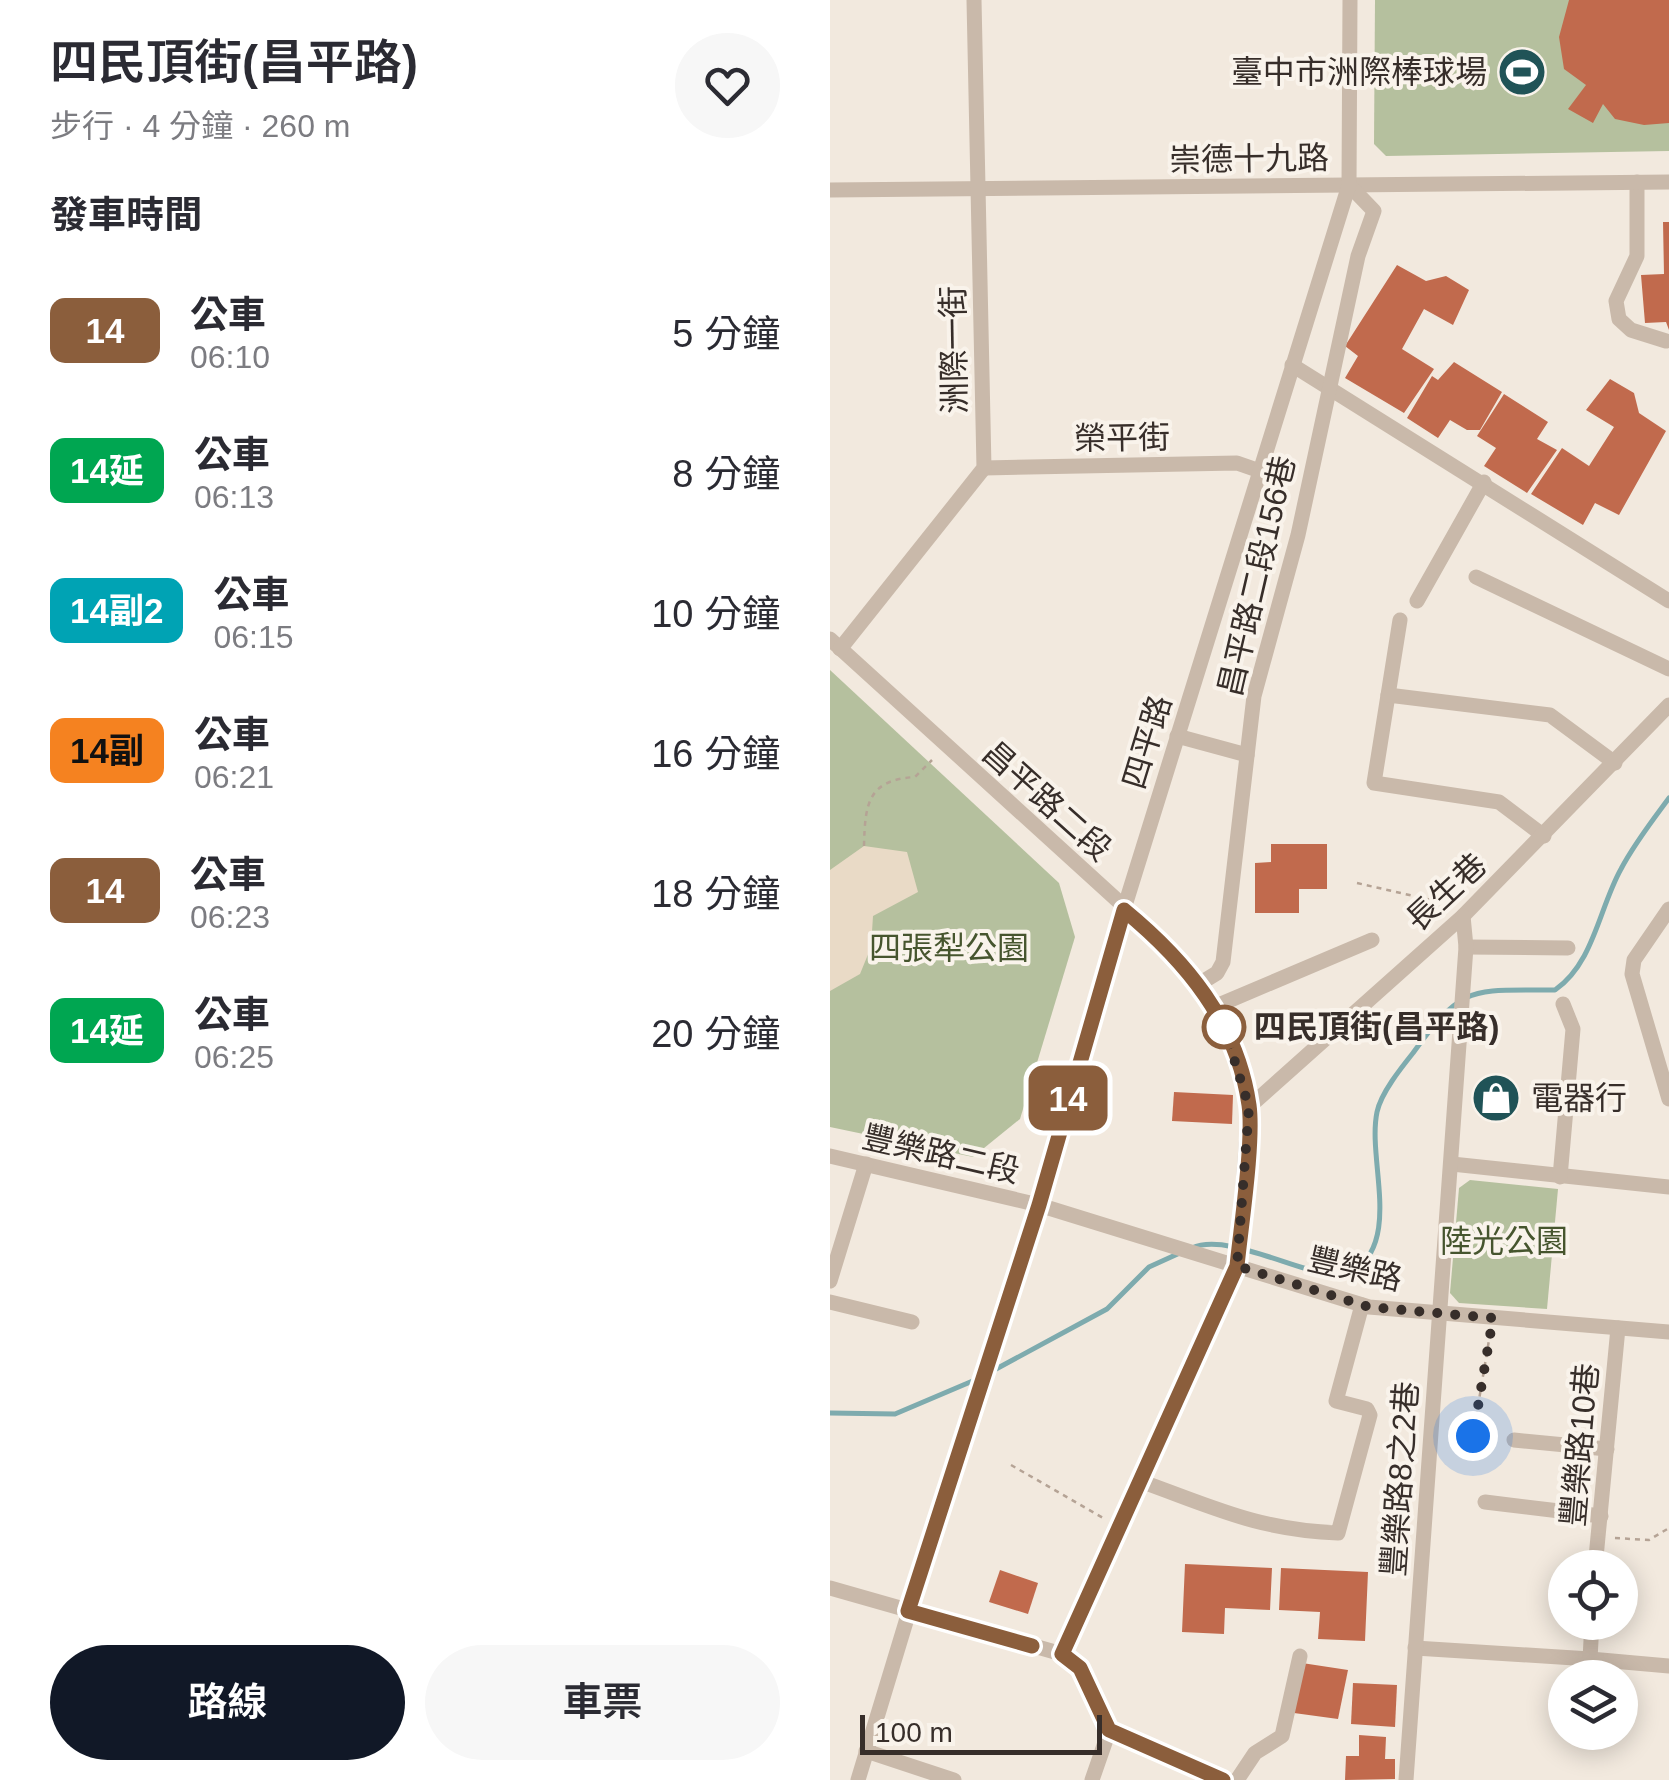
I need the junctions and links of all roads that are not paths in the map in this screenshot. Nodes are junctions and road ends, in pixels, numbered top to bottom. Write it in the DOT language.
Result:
graph roads {
  1 [pos="974,0"];
  2 [pos="1350,0"];
  3 [pos="1637,182"];
  4 [pos="1669,182"];
  5 [pos="1349,185"];
  6 [pos="978,189"];
  7 [pos="830,190"];
  8 [pos="1666,341"];
  9 [pos="1292,365"];
  10 [pos="1328,384"];
  11 [pos="984,468"];
  12 [pos="1260,470"];
  13 [pos="1484,482"];
  14 [pos="1476,577"];
  15 [pos="1417,600"];
  16 [pos="1669,601"];
  17 [pos="1400,620"];
  18 [pos="835,644"];
  19 [pos="1669,670"];
  20 [pos="1388,696"];
  21 [pos="1669,706"];
  22 [pos="1663,724"];
  23 [pos="1178,736"];
  24 [pos="1247,756"];
  25 [pos="1615,763"];
  26 [pos="1544,836"];
  27 [pos="1669,909"];
  28 [pos="1124,910"];
  29 [pos="1463,916"];
  30 [pos="1372,940"];
  31 [pos="1466,947"];
  32 [pos="1568,948"];
  33 [pos="1199,984"];
  34 [pos="1563,1004"];
  35 [pos="1214,1006"];
  36 [pos="1661,1047"];
  37 [pos="1669,1098"];
  38 [pos="1249,1107"];
  39 [pos="830,1156"];
  40 [pos="866,1164"];
  41 [pos="1452,1164"];
  42 [pos="1560,1177"];
  43 [pos="1669,1187"];
  44 [pos="1039,1205"];
  45 [pos="1237,1266"];
  46 [pos="830,1281"];
  47 [pos="830,1302"];
  48 [pos="1362,1305"];
  49 [pos="1441,1314"];
  50 [pos="912,1322"];
  51 [pos="1618,1328"];
  52 [pos="1669,1332"];
  53 [pos="1514,1440"];
  54 [pos="1607,1449"];
  55 [pos="1140,1481"];
  56 [pos="1484,1502"];
  57 [pos="1600,1516"];
  58 [pos="1597,1550"];
  59 [pos="830,1588"];
  60 [pos="908,1611"];
  61 [pos="1591,1640"];
  62 [pos="1415,1648"];
  63 [pos="1062,1654"];
  64 [pos="1300,1656"];
  65 [pos="1590,1659"];
  66 [pos="1669,1666"];
  67 [pos="1109,1730"];
  68 [pos="866,1751"];
  69 [pos="858,1780"];
  70 [pos="954,1780"];
  71 [pos="1092,1780"];
  72 [pos="1223,1780"];
  73 [pos="1237,1780"];
  74 [pos="1406,1780"];
  1 -- 6 [label="street, 洲際一街"];
  2 -- 5 [label="street, 四平路"];
  3 -- 4 [label="street, 崇德十九路"];
  3 -- 5 [label="street, 崇德十九路"];
  3 -- 8 [label="street"];
  5 -- 6 [label="street, 崇德十九路"];
  5 -- 9 [label="street, 四平路"];
  5 -- 10 [label="street, 昌平路二段156巷"];
  6 -- 7 [label="street, 崇德十九路"];
  6 -- 11 [label="street, 洲際一街"];
  9 -- 10 [label="street"];
  9 -- 12 [label="street, 四平路"];
  10 -- 13 [label="street"];
  10 -- 24 [label="street, 昌平路二段156巷"];
  11 -- 12 [label="street, 榮平街"];
  11 -- 18 [label="street"];
  12 -- 23 [label="street, 四平路"];
  13 -- 15 [label="street"];
  13 -- 16 [label="street"];
  14 -- 19 [label="street"];
  17 -- 20 [label="street"];
  18 -- 28 [label="street, 昌平路二段"];
  20 -- 25 [label="street"];
  20 -- 26 [label="street"];
  21 -- 22 [label="street, 長生巷"];
  22 -- 25 [label="street, 長生巷"];
  23 -- 24 [label="street"];
  23 -- 28 [label="street, 四平路"];
  24 -- 33 [label="street, 昌平路二段156巷"];
  25 -- 26 [label="street, 長生巷"];
  26 -- 29 [label="street, 長生巷"];
  27 -- 36 [label="street"];
  28 -- 33 [label="street, 昌平路二段"];
  28 -- 44 [label="street, 四平路"];
  29 -- 31 [label="street, 豐樂路8之2巷"];
  29 -- 38 [label="street, 長生巷"];
  30 -- 35 [label="street"];
  31 -- 32 [label="street"];
  31 -- 41 [label="street, 豐樂路8之2巷"];
  33 -- 35 [label="street, 昌平路二段"];
  34 -- 42 [label="street"];
  35 -- 38 [label="street, 昌平路二段"];
  36 -- 37 [label="street"];
  38 -- 45 [label="street, 昌平路二段"];
  39 -- 40 [label="street, 豐樂路二段"];
  40 -- 44 [label="street, 豐樂路二段"];
  40 -- 46 [label="street"];
  41 -- 42 [label="street"];
  41 -- 49 [label="street, 豐樂路8之2巷"];
  42 -- 43 [label="street"];
  44 -- 45 [label="street, 豐樂路"];
  44 -- 60 [label="street, 四平路"];
  45 -- 48 [label="street, 豐樂路"];
  45 -- 55 [label="street, 昌平路二段"];
  47 -- 50 [label="street"];
  48 -- 49 [label="street, 豐樂路"];
  48 -- 55 [label="street"];
  49 -- 51 [label="street, 豐樂路"];
  49 -- 62 [label="street, 豐樂路8之2巷"];
  51 -- 52 [label="street, 豐樂路"];
  51 -- 54 [label="street, 豐樂路10巷"];
  53 -- 54 [label="street"];
  54 -- 57 [label="street, 豐樂路10巷"];
  55 -- 63 [label="street, 昌平路二段"];
  56 -- 57 [label="street"];
  57 -- 58 [label="street, 豐樂路10巷"];
  59 -- 60 [label="street"];
  60 -- 63 [label="street"];
  60 -- 68 [label="street, 四平路"];
  61 -- 65 [label="street"];
  62 -- 65 [label="street"];
  62 -- 74 [label="street, 豐樂路8之2巷"];
  63 -- 67 [label="street"];
  64 -- 73 [label="street"];
  65 -- 66 [label="street"];
  67 -- 71 [label="street"];
  67 -- 72 [label="street"];
  68 -- 69 [label="street, 四平路"];
  68 -- 70 [label="street"];
}
